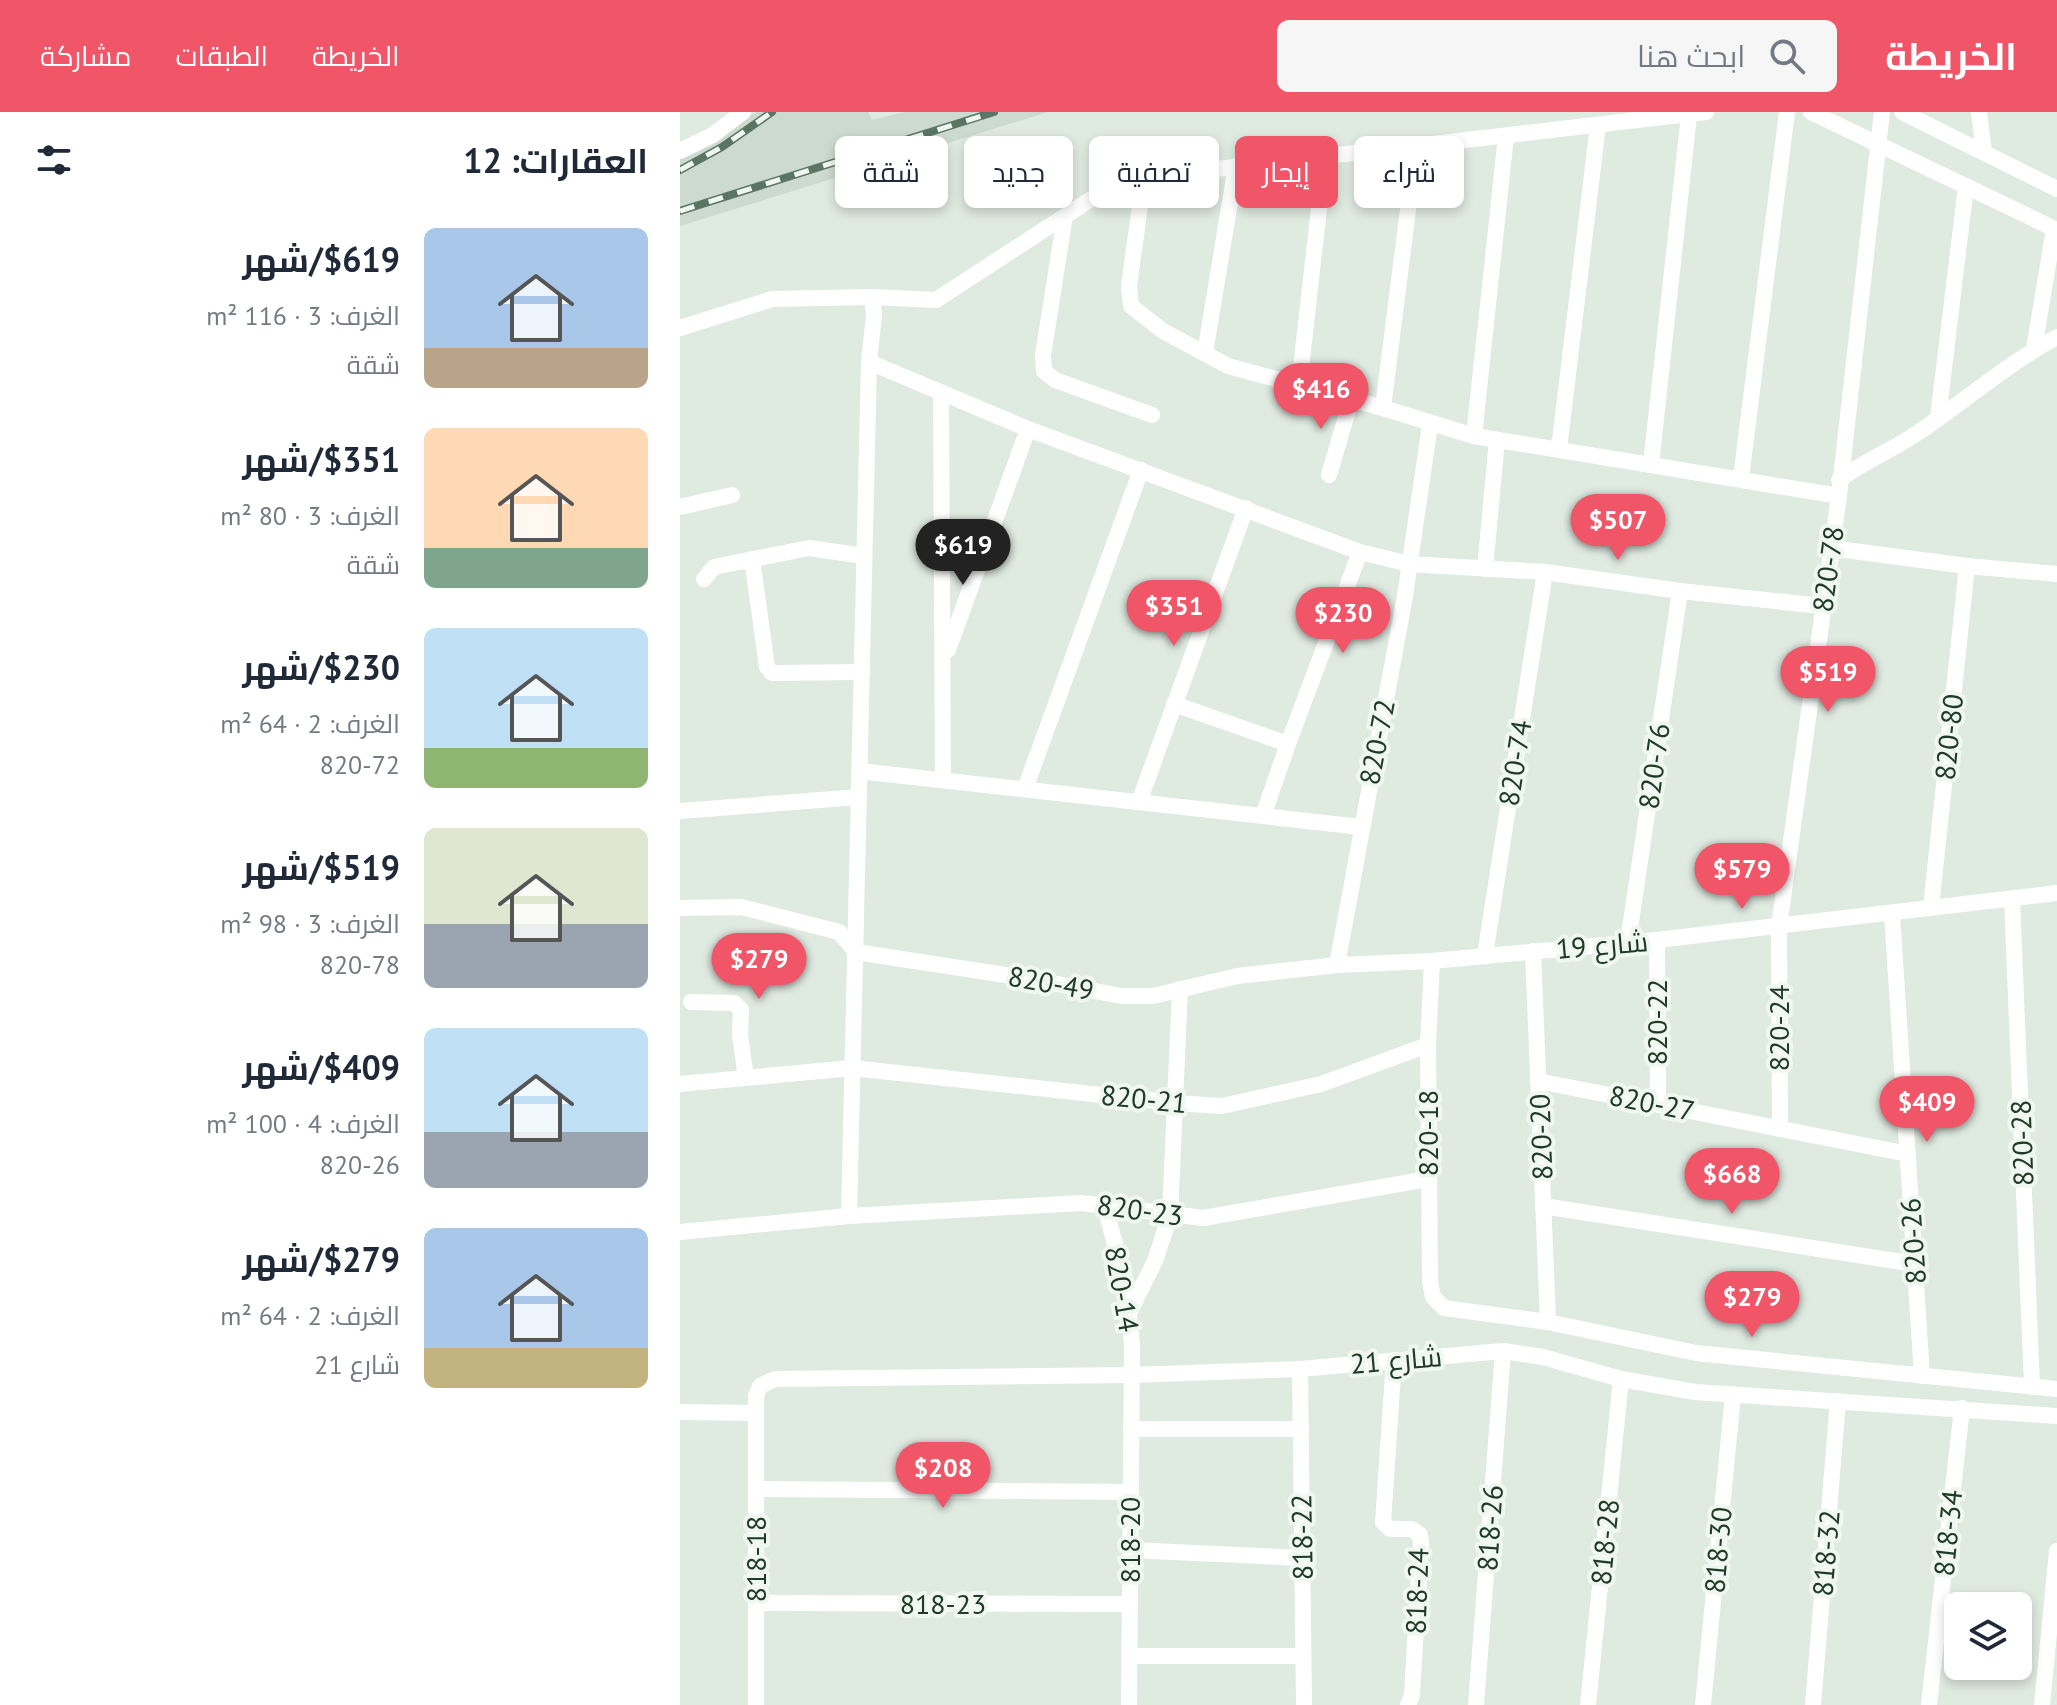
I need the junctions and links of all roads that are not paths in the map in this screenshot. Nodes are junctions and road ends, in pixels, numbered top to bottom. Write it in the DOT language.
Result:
graph roads {
  1 [pos="743,112"];
  2 [pos="1787,112"];
  3 [pos="1811,112"];
  4 [pos="1882,112"];
  5 [pos="1902,112"];
  6 [pos="1979,112"];
  7 [pos="1697,113"];
  8 [pos="1598,125"];
  9 [pos="1506,136"];
  10 [pos="1464,141"];
  11 [pos="1877,144"];
  12 [pos="680,151"];
  13 [pos="1984,152"];
  14 [pos="1235,172"];
  15 [pos="1966,186"];
  16 [pos="2057,189"];
  17 [pos="1089,200"];
  18 [pos="1140,208"];
  19 [pos="1319,208"];
  20 [pos="1409,208"];
  21 [pos="1065,216"];
  22 [pos="2055,229"];
  23 [pos="872,297"];
  24 [pos="680,328"];
  25 [pos="2057,337"];
  26 [pos="2034,349"];
  27 [pos="1205,353"];
  28 [pos="869,362"];
  29 [pos="1299,385"];
  30 [pos="941,393"];
  31 [pos="1351,400"];
  32 [pos="1383,408"];
  33 [pos="1152,415"];
  34 [pos="1938,418"];
  35 [pos="1430,425"];
  36 [pos="1028,429"];
  37 [pos="1474,436"];
  38 [pos="1497,440"];
  39 [pos="1559,449"];
  40 [pos="1651,465"];
  41 [pos="1141,470"];
  42 [pos="1329,475"];
  43 [pos="1741,478"];
  44 [pos="1839,488"];
  45 [pos="732,495"];
  46 [pos="680,507"];
  47 [pos="1246,508"];
  48 [pos="1830,548"];
  49 [pos="1360,552"];
  50 [pos="864,556"];
  51 [pos="752,559"];
  52 [pos="1409,564"];
  53 [pos="1967,566"];
  54 [pos="1485,569"];
  55 [pos="1545,572"];
  56 [pos="2057,574"];
  57 [pos="704,579"];
  58 [pos="1680,591"];
  59 [pos="1822,606"];
  60 [pos="944,663"];
  61 [pos="862,672"];
  62 [pos="1174,704"];
  63 [pos="1288,744"];
  64 [pos="859,771"];
  65 [pos="943,780"];
  66 [pos="1025,789"];
  67 [pos="859,797"];
  68 [pos="1139,802"];
  69 [pos="680,811"];
  70 [pos="1263,816"];
  71 [pos="1361,827"];
  72 [pos="2057,893"];
  73 [pos="2012,899"];
  74 [pos="680,908"];
  75 [pos="1931,908"];
  76 [pos="1892,914"];
  77 [pos="1779,927"];
  78 [pos="1657,940"];
  79 [pos="1628,942"];
  80 [pos="1533,951"];
  81 [pos="856,952"];
  82 [pos="1485,955"];
  83 [pos="1432,961"];
  84 [pos="1337,965"];
  85 [pos="1180,989"];
  86 [pos="691,1002"];
  87 [pos="1428,1045"];
  88 [pos="852,1068"];
  89 [pos="746,1078"];
  90 [pos="1538,1081"];
  91 [pos="680,1084"];
  92 [pos="1175,1103"];
  93 [pos="1658,1104"];
  94 [pos="1780,1129"];
  95 [pos="1908,1154"];
  96 [pos="1428,1179"];
  97 [pos="1104,1204"];
  98 [pos="1543,1206"];
  99 [pos="1170,1215"];
  100 [pos="849,1216"];
  101 [pos="680,1232"];
  102 [pos="1915,1264"];
  103 [pos="1438,1304"];
  104 [pos="1130,1311"];
  105 [pos="1548,1322"];
  106 [pos="1503,1351"];
  107 [pos="1394,1360"];
  108 [pos="1300,1369"];
  109 [pos="1131,1375"];
  110 [pos="1922,1376"];
  111 [pos="1621,1379"];
  112 [pos="2032,1387"];
  113 [pos="2057,1389"];
  114 [pos="1733,1395"];
  115 [pos="1838,1401"];
  116 [pos="1962,1408"];
  117 [pos="680,1412"];
  118 [pos="756,1413"];
  119 [pos="2057,1416"];
  120 [pos="1131,1429"];
  121 [pos="1301,1429"];
  122 [pos="756,1489"];
  123 [pos="1131,1492"];
  124 [pos="1130,1550"];
  125 [pos="2057,1551"];
  126 [pos="1302,1558"];
  127 [pos="756,1603"];
  128 [pos="1130,1604"];
  129 [pos="1129,1656"];
  130 [pos="1303,1656"];
  131 [pos="756,1705"];
  132 [pos="1129,1705"];
  133 [pos="1304,1705"];
  134 [pos="1408,1705"];
  135 [pos="1476,1705"];
  136 [pos="1588,1705"];
  137 [pos="1703,1705"];
  138 [pos="1813,1705"];
  139 [pos="1929,1705"];
  140 [pos="2042,1705"];
  1 -- 12 [label="street"];
  2 -- 43 [label="street"];
  3 -- 11 [label="street"];
  4 -- 11 [label="street, 820-78"];
  5 -- 13 [label="street"];
  6 -- 13 [label="street"];
  7 -- 8 [label="street"];
  7 -- 40 [label="street"];
  8 -- 9 [label="street"];
  8 -- 39 [label="street"];
  9 -- 10 [label="street"];
  9 -- 37 [label="street"];
  11 -- 15 [label="street"];
  11 -- 44 [label="street, 820-78"];
  13 -- 16 [label="street"];
  14 -- 27 [label="street"];
  15 -- 22 [label="street"];
  15 -- 34 [label="street"];
  17 -- 21 [label="street"];
  18 -- 27 [label="street"];
  19 -- 29 [label="street"];
  20 -- 32 [label="street"];
  21 -- 23 [label="street"];
  21 -- 33 [label="street"];
  22 -- 26 [label="street"];
  23 -- 24 [label="street"];
  23 -- 28 [label="street"];
  25 -- 26 [label="street"];
  26 -- 34 [label="street"];
  27 -- 29 [label="street"];
  28 -- 30 [label="street"];
  28 -- 50 [label="street"];
  29 -- 31 [label="street"];
  30 -- 36 [label="street"];
  30 -- 60 [label="street"];
  31 -- 32 [label="street"];
  31 -- 42 [label="street"];
  32 -- 35 [label="street"];
  34 -- 44 [label="street"];
  35 -- 37 [label="street"];
  35 -- 52 [label="street, 820-72"];
  36 -- 41 [label="street"];
  36 -- 60 [label="street"];
  37 -- 38 [label="street"];
  38 -- 39 [label="street"];
  38 -- 54 [label="street"];
  39 -- 40 [label="street"];
  40 -- 43 [label="street"];
  41 -- 47 [label="street"];
  41 -- 66 [label="street"];
  43 -- 44 [label="street"];
  44 -- 48 [label="street, 820-78"];
  45 -- 46 [label="street"];
  47 -- 49 [label="street"];
  47 -- 62 [label="street"];
  48 -- 53 [label="street"];
  48 -- 59 [label="street, 820-78"];
  49 -- 52 [label="street"];
  49 -- 63 [label="street"];
  50 -- 51 [label="street"];
  50 -- 61 [label="street"];
  51 -- 57 [label="street"];
  51 -- 61 [label="street"];
  52 -- 54 [label="street"];
  52 -- 71 [label="street, 820-72"];
  53 -- 56 [label="street"];
  53 -- 75 [label="street, 820-80"];
  54 -- 55 [label="street"];
  55 -- 58 [label="street"];
  55 -- 82 [label="street, 820-74"];
  58 -- 59 [label="street"];
  58 -- 79 [label="street, 820-76"];
  59 -- 77 [label="street, 820-78"];
  60 -- 65 [label="street"];
  61 -- 64 [label="street"];
  62 -- 63 [label="street"];
  62 -- 68 [label="street"];
  63 -- 70 [label="street"];
  64 -- 65 [label="street"];
  64 -- 67 [label="street"];
  65 -- 66 [label="street"];
  66 -- 68 [label="street"];
  67 -- 69 [label="street"];
  67 -- 81 [label="street"];
  68 -- 70 [label="street"];
  70 -- 71 [label="street"];
  71 -- 84 [label="street, 820-72"];
  72 -- 73 [label="street, شارع 19"];
  73 -- 75 [label="street, شارع 19"];
  73 -- 112 [label="street, 820-28"];
  74 -- 81 [label="street, 820-49"];
  75 -- 76 [label="street, شارع 19"];
  76 -- 77 [label="street, شارع 19"];
  76 -- 95 [label="street, 820-26"];
  77 -- 78 [label="street, شارع 19"];
  77 -- 94 [label="street, 820-24"];
  78 -- 79 [label="street, شارع 19"];
  78 -- 93 [label="street, 820-22"];
  79 -- 80 [label="street, شارع 19"];
  80 -- 82 [label="street, شارع 19"];
  80 -- 90 [label="street, 820-20"];
  81 -- 85 [label="street, 820-49"];
  81 -- 88 [label="street"];
  82 -- 83 [label="street, شارع 19"];
  83 -- 84 [label="street, 820-49"];
  83 -- 87 [label="street, 820-18"];
  84 -- 85 [label="street, 820-49"];
  85 -- 92 [label="street"];
  86 -- 89 [label="street"];
  87 -- 92 [label="street, 820-21"];
  87 -- 96 [label="street, 820-18"];
  88 -- 89 [label="street, 820-21"];
  88 -- 92 [label="street, 820-21"];
  88 -- 100 [label="street"];
  89 -- 91 [label="street, 820-21"];
  90 -- 93 [label="street, 820-27"];
  90 -- 98 [label="street, 820-20"];
  92 -- 99 [label="street"];
  93 -- 94 [label="street, 820-27"];
  94 -- 95 [label="street, 820-27"];
  95 -- 102 [label="street, 820-26"];
  96 -- 99 [label="street, 820-23"];
  96 -- 103 [label="street, 820-18"];
  97 -- 99 [label="street, 820-23"];
  97 -- 100 [label="street, 820-23"];
  97 -- 104 [label="street, 820-14"];
  98 -- 102 [label="street"];
  98 -- 105 [label="street, 820-20"];
  99 -- 104 [label="street"];
  100 -- 101 [label="street, 820-23"];
  102 -- 110 [label="street, 820-26"];
  103 -- 105 [label="street, شارع 21"];
  104 -- 109 [label="street, 820-14"];
  105 -- 110 [label="street, شارع 21"];
  106 -- 107 [label="street, شارع 21"];
  106 -- 111 [label="street, شارع 21"];
  106 -- 135 [label="street, 818-26"];
  107 -- 108 [label="street, شارع 21"];
  107 -- 134 [label="street, 818-24"];
  108 -- 109 [label="street, شارع 21"];
  108 -- 121 [label="street, 818-22"];
  109 -- 118 [label="street, شارع 21"];
  109 -- 120 [label="street, 818-20"];
  110 -- 112 [label="street, شارع 21"];
  111 -- 114 [label="street, شارع 21"];
  111 -- 136 [label="street, 818-28"];
  112 -- 113 [label="street, شارع 21"];
  114 -- 115 [label="street, شارع 21"];
  114 -- 137 [label="street, 818-30"];
  115 -- 116 [label="street, شارع 21"];
  115 -- 138 [label="street, 818-32"];
  116 -- 119 [label="street, شارع 21"];
  116 -- 139 [label="street, 818-34"];
  117 -- 118 [label="street"];
  118 -- 122 [label="street, 818-18"];
  120 -- 121 [label="street"];
  120 -- 123 [label="street, 818-20"];
  121 -- 126 [label="street, 818-22"];
  122 -- 123 [label="street"];
  122 -- 127 [label="street, 818-18"];
  123 -- 124 [label="street, 818-20"];
  124 -- 126 [label="street"];
  124 -- 128 [label="street, 818-20"];
  125 -- 140 [label="street"];
  126 -- 130 [label="street, 818-22"];
  127 -- 128 [label="street, 818-23"];
  127 -- 131 [label="street, 818-18"];
  128 -- 129 [label="street, 818-20"];
  129 -- 130 [label="street"];
  129 -- 132 [label="street, 818-20"];
  130 -- 133 [label="street, 818-22"];
}
